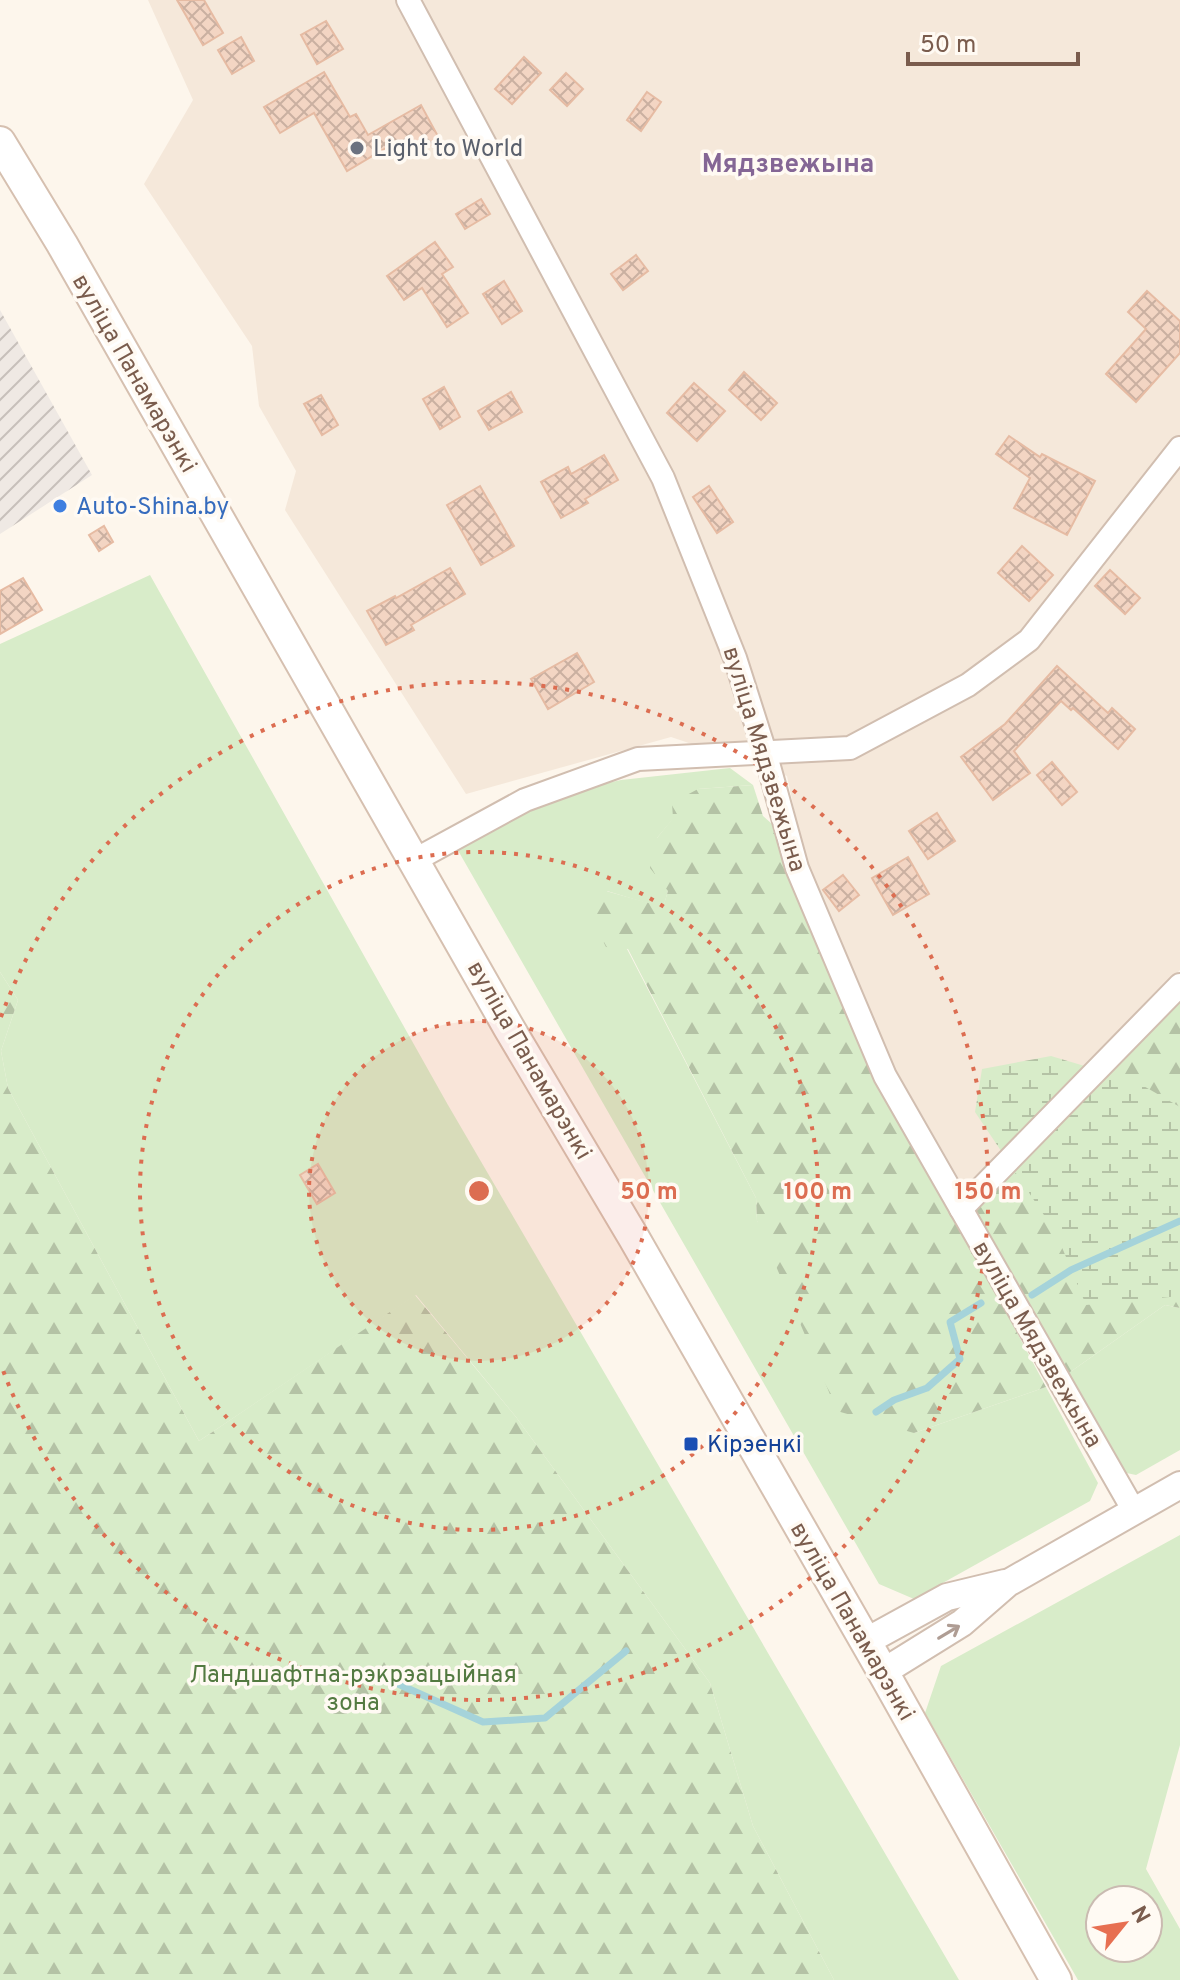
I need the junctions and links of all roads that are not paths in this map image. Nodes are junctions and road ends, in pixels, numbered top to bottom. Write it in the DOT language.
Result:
graph roads {
  1 [pos="408,0"];
  2 [pos="0,142"];
  3 [pos="1180,448"];
  4 [pos="765,752"];
  5 [pos="415,860"];
  6 [pos="1180,985"];
  7 [pos="961,1209"];
  8 [pos="1180,1485"];
  9 [pos="1134,1511"];
  10 [pos="1008,1583"];
  11 [pos="865,1642"];
  12 [pos="883,1672"];
  13 [pos="1056,1980"];
  1 -- 4 [label="street, вуліца Мядзвежына"];
  2 -- 5 [label="main road, вуліца Панамарэнкі"];
  3 -- 4 [label="street"];
  4 -- 5 [label="street"];
  4 -- 7 [label="street, вуліца Мядзвежына"];
  5 -- 11 [label="main road, вуліца Панамарэнкі"];
  6 -- 7 [label="street"];
  7 -- 9 [label="street, вуліца Мядзвежына"];
  8 -- 9 [label="street"];
  9 -- 10 [label="street"];
  10 -- 11 [label="street"];
  12 -- 10 [label="street, one-way"];
  11 -- 12 [label="main road, вуліца Панамарэнкі"];
  12 -- 13 [label="main road, вуліца Панамарэнкі"];
}
